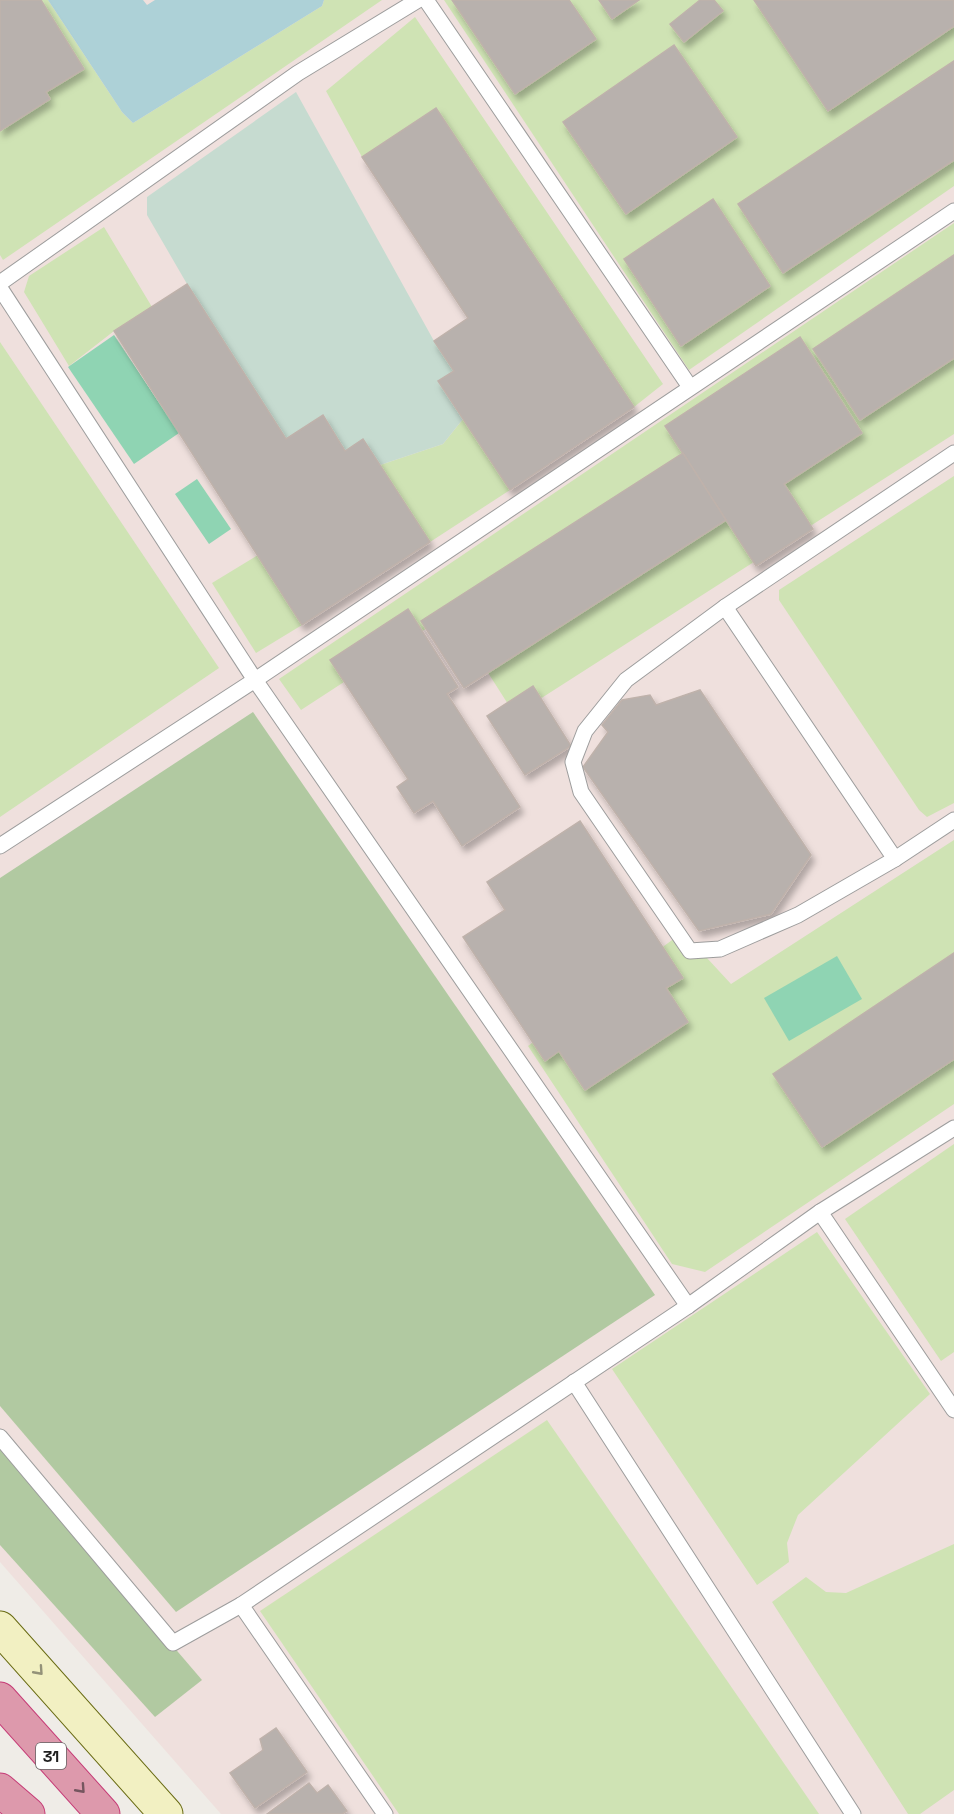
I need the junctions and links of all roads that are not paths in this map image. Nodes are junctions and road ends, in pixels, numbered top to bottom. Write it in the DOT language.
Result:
graph roads {
  1 [pos="418,0"];
  2 [pos="426,0"];
  3 [pos="954,211"];
  4 [pos="0,283"];
  5 [pos="0,288"];
  6 [pos="690,387"];
  7 [pos="954,453"];
  8 [pos="725,607"];
  9 [pos="255,680"];
  10 [pos="954,820"];
  11 [pos="0,846"];
  12 [pos="895,859"];
  13 [pos="954,1128"];
  14 [pos="820,1212"];
  15 [pos="688,1306"];
  16 [pos="574,1382"];
  17 [pos="954,1410"];
  18 [pos="0,1437"];
  19 [pos="241,1605"];
  20 [pos="0,1628"];
  21 [pos="0,1698"];
  22 [pos="0,1790"];
  23 [pos="28,1814"];
  24 [pos="102,1814"];
  25 [pos="166,1814"];
  26 [pos="386,1814"];
  27 [pos="853,1814"];
  1 -- 4 [label="lane"];
  2 -- 6 [label="lane"];
  3 -- 6 [label="lane"];
  5 -- 9 [label="lane"];
  6 -- 9 [label="lane"];
  7 -- 8 [label="lane"];
  8 -- 12 [label="lane"];
  8 -- 12 [label="lane"];
  9 -- 11 [label="lane"];
  9 -- 15 [label="lane"];
  10 -- 12 [label="lane"];
  13 -- 14 [label="lane"];
  14 -- 15 [label="lane"];
  14 -- 17 [label="lane"];
  15 -- 16 [label="lane"];
  16 -- 19 [label="lane"];
  16 -- 27 [label="lane"];
  18 -- 19 [label="lane"];
  19 -- 26 [label="lane"];
  20 -- 25 [label="main road, one-way"];
  21 -- 24 [label="highway, 31, one-way"];
  22 -- 23 [label="highway"];
}
